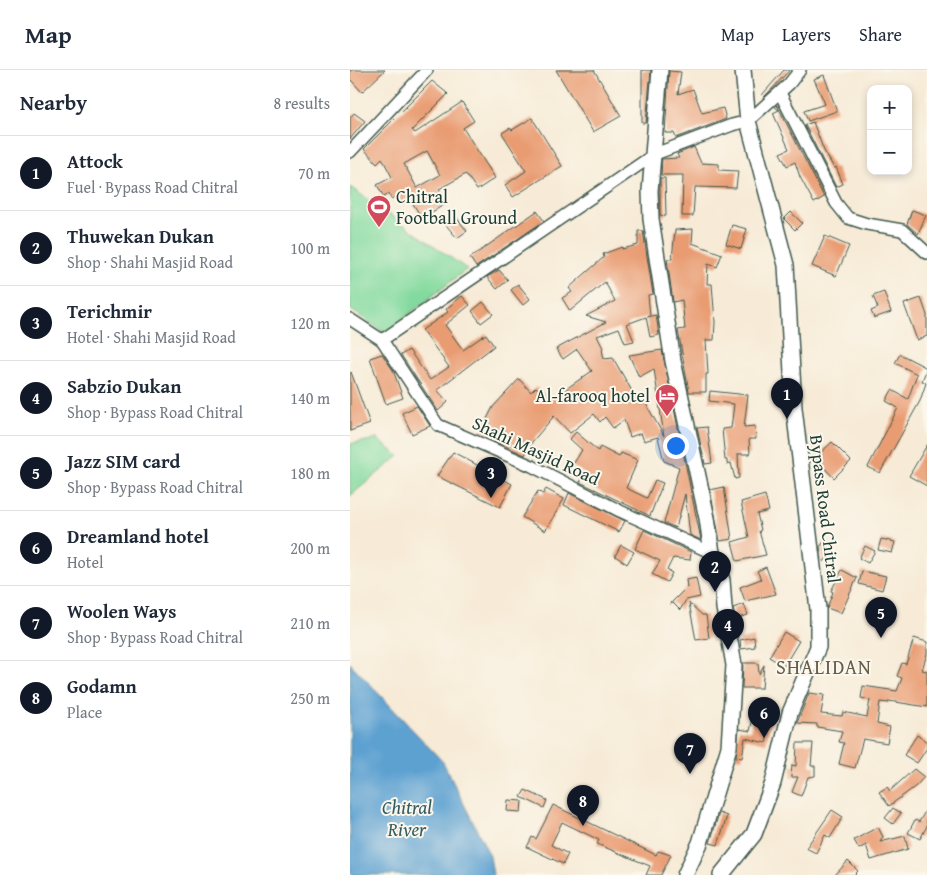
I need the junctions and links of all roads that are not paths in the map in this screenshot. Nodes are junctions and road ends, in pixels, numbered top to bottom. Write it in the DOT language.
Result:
graph roads {
  1 [pos="427,70"];
  2 [pos="660,70"];
  3 [pos="743,70"];
  4 [pos="800,70"];
  5 [pos="780,93"];
  6 [pos="748,121"];
  7 [pos="350,152"];
  8 [pos="654,154"];
  9 [pos="927,253"];
  10 [pos="350,319"];
  11 [pos="382,340"];
  12 [pos="712,553"];
  13 [pos="685,875"];
  14 [pos="721,875"];
  1 -- 7 [label="street"];
  2 -- 8 [label="street"];
  3 -- 6 [label="street, Bypass Road Chitral"];
  4 -- 5 [label="street"];
  5 -- 6 [label="street"];
  5 -- 9 [label="street"];
  6 -- 8 [label="street"];
  6 -- 14 [label="street, Bypass Road Chitral"];
  8 -- 11 [label="street"];
  8 -- 12 [label="street"];
  10 -- 11 [label="street, Shahi Masjid Road"];
  11 -- 12 [label="street, Shahi Masjid Road"];
  12 -- 13 [label="street"];
}
